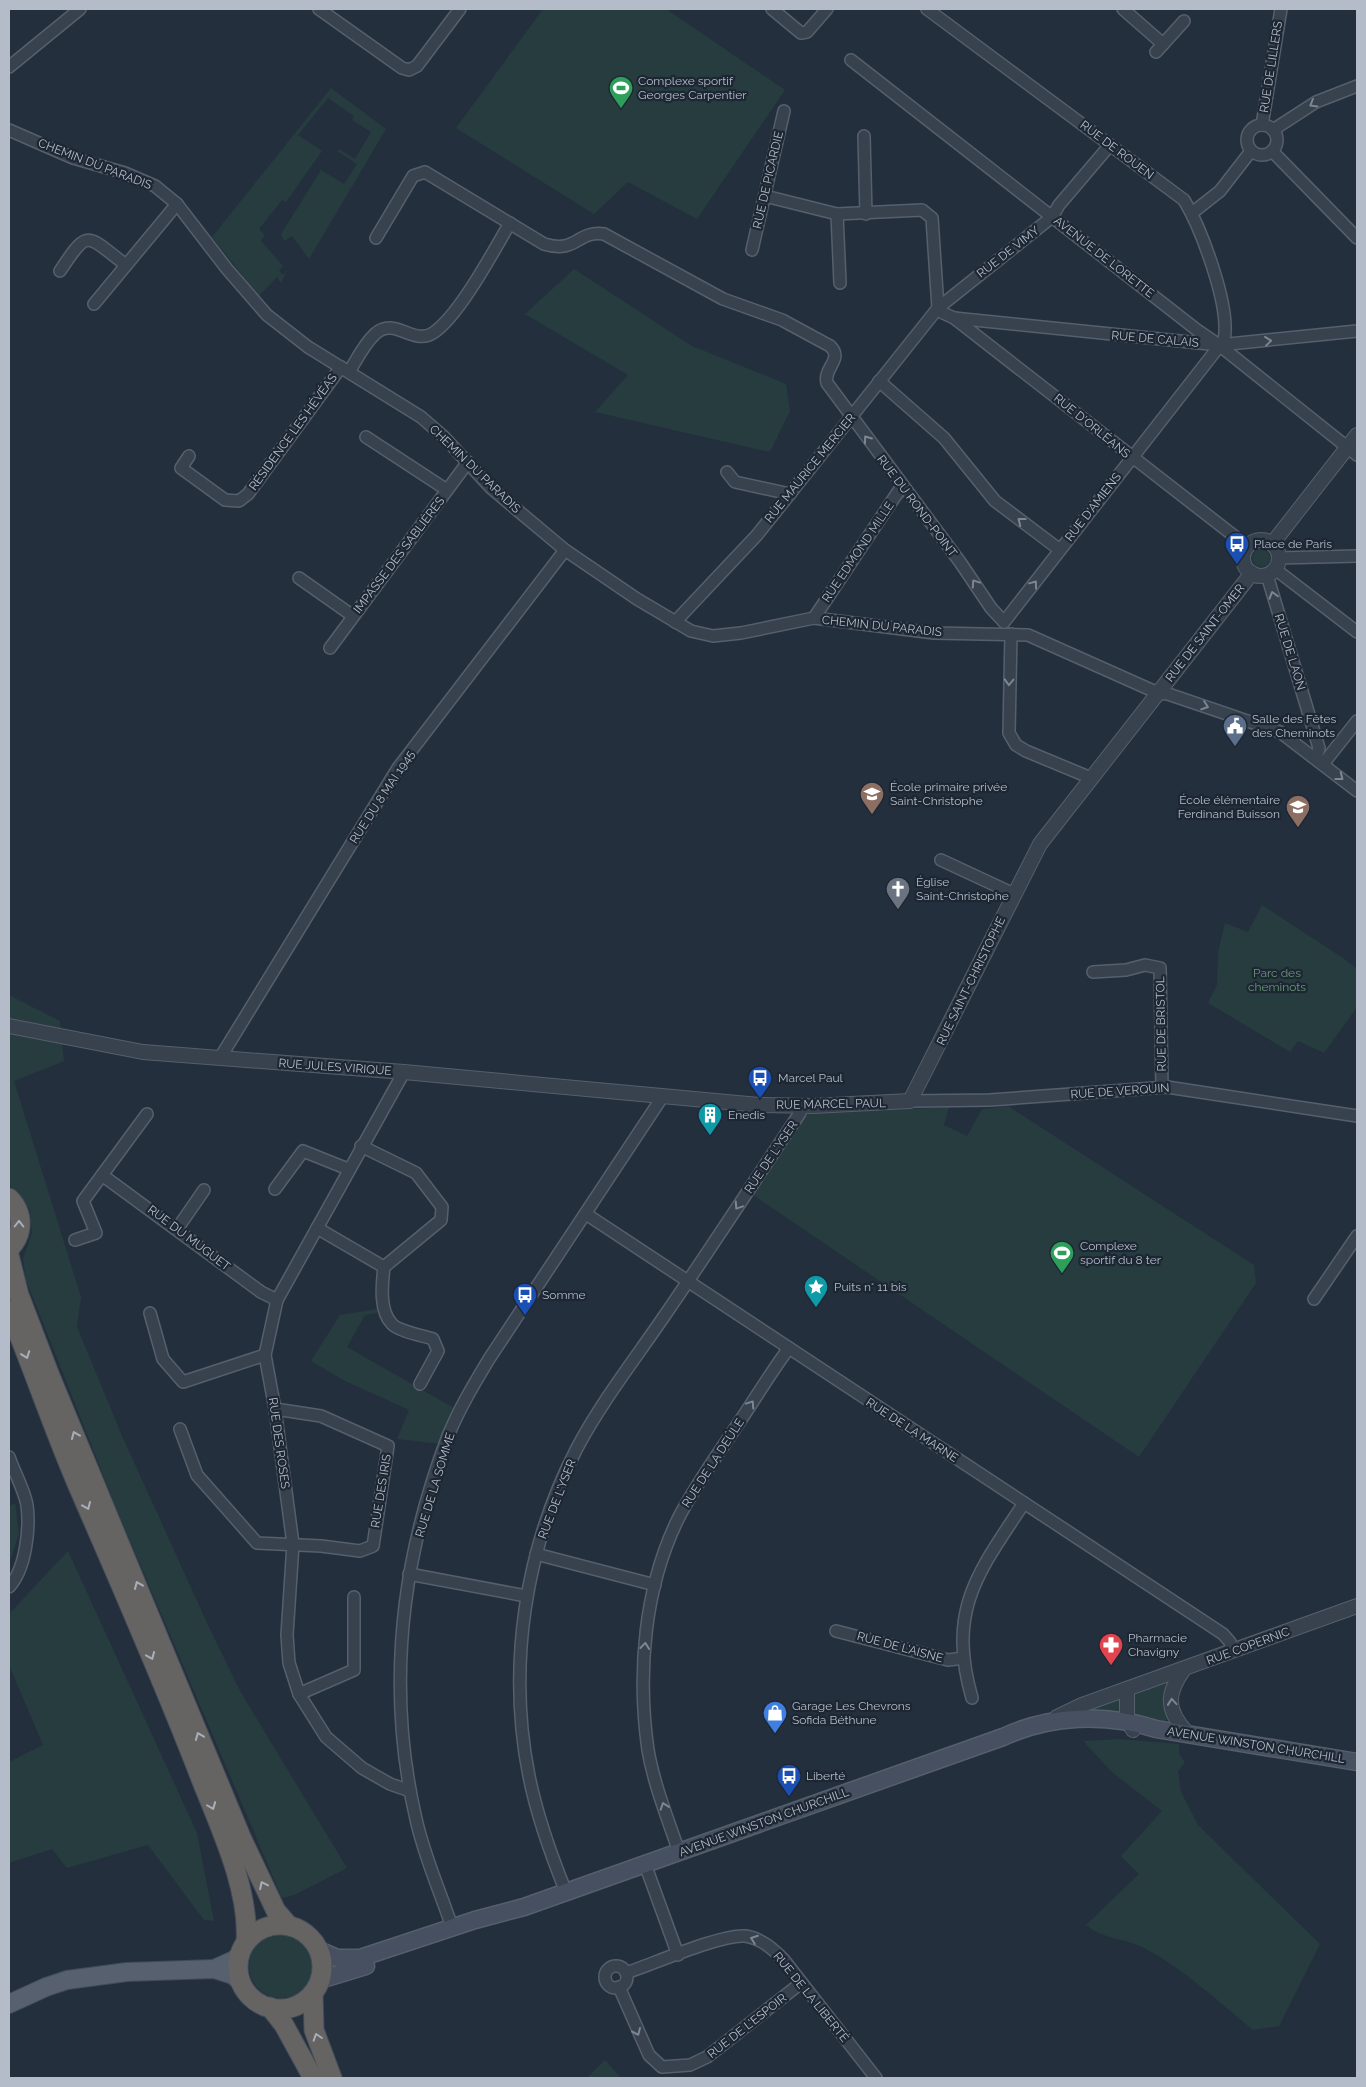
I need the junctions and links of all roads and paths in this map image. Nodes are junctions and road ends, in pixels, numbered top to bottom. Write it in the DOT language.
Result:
graph roads {
  1 [pos="80,9"];
  2 [pos="319,9"];
  3 [pos="460,9"];
  4 [pos="772,9"];
  5 [pos="827,9"];
  6 [pos="927,9"];
  7 [pos="1123,9"];
  8 [pos="1281,9"];
  9 [pos="1184,21"];
  10 [pos="850,60"];
  11 [pos="9,67"];
  12 [pos="1357,86"];
  13 [pos="784,110"];
  14 [pos="1262,125"];
  15 [pos="9,130"];
  16 [pos="1273,130"];
  17 [pos="864,136"];
  18 [pos="1110,145"];
  19 [pos="1251,151"];
  20 [pos="1272,151"];
  21 [pos="765,196"];
  22 [pos="177,204"];
  23 [pos="1192,213"];
  24 [pos="837,214"];
  25 [pos="866,214"];
  26 [pos="1052,217"];
  27 [pos="510,223"];
  28 [pos="376,238"];
  29 [pos="1357,238"];
  30 [pos="752,250"];
  31 [pos="126,265"];
  32 [pos="60,271"];
  33 [pos="840,283"];
  34 [pos="94,304"];
  35 [pos="938,308"];
  36 [pos="954,318"];
  37 [pos="1357,331"];
  38 [pos="1219,345"];
  39 [pos="345,369"];
  40 [pos="879,381"];
  41 [pos="851,416"];
  42 [pos="1357,435"];
  43 [pos="366,437"];
  44 [pos="1352,451"];
  45 [pos="189,456"];
  46 [pos="1132,458"];
  47 [pos="468,462"];
  48 [pos="727,472"];
  49 [pos="902,486"];
  50 [pos="446,490"];
  51 [pos="790,494"];
  52 [pos="1272,544"];
  53 [pos="1247,546"];
  54 [pos="565,550"];
  55 [pos="1060,550"];
  56 [pos="1357,556"];
  57 [pos="1274,567"];
  58 [pos="1252,573"];
  59 [pos="298,578"];
  60 [pos="353,616"];
  61 [pos="814,618"];
  62 [pos="676,622"];
  63 [pos="1004,622"];
  64 [pos="1357,632"];
  65 [pos="1008,634"];
  66 [pos="330,648"];
  67 [pos="1158,693"];
  68 [pos="1357,721"];
  69 [pos="1319,761"];
  70 [pos="1091,778"];
  71 [pos="1357,791"];
  72 [pos="941,860"];
  73 [pos="1014,894"];
  74 [pos="1094,972"];
  75 [pos="9,1026"];
  76 [pos="220,1058"];
  77 [pos="404,1072"];
  78 [pos="1162,1087"];
  79 [pos="663,1096"];
  80 [pos="910,1101"];
  81 [pos="800,1106"];
  82 [pos="147,1114"];
  83 [pos="1357,1116"];
  84 [pos="361,1146"];
  85 [pos="348,1169"];
  86 [pos="102,1175"];
  87 [pos="275,1189"];
  88 [pos="204,1190"];
  89 [pos="9,1198"];
  90 [pos="586,1214"];
  91 [pos="317,1228"];
  92 [pos="177,1229"];
  93 [pos="1357,1236"];
  94 [pos="75,1240"];
  95 [pos="9,1249"];
  96 [pos="9,1255"];
  97 [pos="384,1267"];
  98 [pos="688,1282"];
  99 [pos="1314,1299"];
  100 [pos="277,1300"];
  101 [pos="9,1310"];
  102 [pos="150,1313"];
  103 [pos="789,1348"];
  104 [pos="265,1355"];
  105 [pos="420,1384"];
  106 [pos="275,1409"];
  107 [pos="180,1429"];
  108 [pos="9,1457"];
  109 [pos="1024,1503"];
  110 [pos="293,1544"];
  111 [pos="536,1554"];
  112 [pos="409,1574"];
  113 [pos="655,1585"];
  114 [pos="9,1587"];
  115 [pos="526,1596"];
  116 [pos="354,1597"];
  117 [pos="1357,1606"];
  118 [pos="836,1631"];
  119 [pos="1232,1651"];
  120 [pos="964,1658"];
  121 [pos="1184,1669"];
  122 [pos="1127,1688"];
  123 [pos="299,1694"];
  124 [pos="972,1698"];
  125 [pos="1056,1720"];
  126 [pos="1130,1726"];
  127 [pos="1187,1733"];
  128 [pos="1022,1736"];
  129 [pos="1004,1737"];
  130 [pos="1357,1762"];
  131 [pos="410,1791"];
  132 [pos="679,1852"];
  133 [pos="645,1864"];
  134 [pos="566,1892"];
  135 [pos="524,1907"];
  136 [pos="289,1926"];
  137 [pos="452,1927"];
  138 [pos="243,1949"];
  139 [pos="319,1950"];
  140 [pos="410,1952"];
  141 [pos="678,1955"];
  142 [pos="214,1969"];
  143 [pos="626,1973"];
  144 [pos="241,1982"];
  145 [pos="802,1983"];
  146 [pos="316,1986"];
  147 [pos="619,1987"];
  148 [pos="9,2004"];
  149 [pos="270,2007"];
  150 [pos="313,2078"];
  151 [pos="332,2078"];
  152 [pos="876,2078"];
  1 -- 11 [label="street"];
  2 -- 3 [label="street"];
  4 -- 5 [label="street"];
  6 -- 18 [label="street, RUE DE ROUEN"];
  7 -- 9 [label="street"];
  8 -- 14 [label="street, RUE DE LILLERS"];
  10 -- 26 [label="street, AVENUE DE LORETTE"];
  12 -- 16 [label="street, one-way"];
  13 -- 21 [label="street, RUE DE PICARDIE"];
  14 -- 16 [label="street"];
  14 -- 19 [label="street"];
  15 -- 22 [label="street, CHEMIN DU PARADIS"];
  16 -- 20 [label="street"];
  17 -- 25 [label="street"];
  18 -- 23 [label="street, RUE DE ROUEN"];
  18 -- 26 [label="street, RUE DE VIMY"];
  19 -- 20 [label="street"];
  19 -- 23 [label="street"];
  20 -- 29 [label="street"];
  21 -- 24 [label="street"];
  21 -- 30 [label="street, RUE DE PICARDIE"];
  22 -- 31 [label="street"];
  22 -- 39 [label="street, CHEMIN DU PARADIS"];
  23 -- 38 [label="street, RUE DE ROUEN"];
  24 -- 25 [label="street"];
  24 -- 33 [label="street"];
  25 -- 35 [label="street"];
  26 -- 35 [label="street, RUE DE VIMY"];
  26 -- 38 [label="street, AVENUE DE LORETTE"];
  27 -- 28 [label="street"];
  27 -- 39 [label="street"];
  27 -- 41 [label="street, RUE DU ROND-POINT"];
  31 -- 32 [label="street"];
  31 -- 34 [label="street"];
  35 -- 36 [label="street, RUE D'ORLÉANS"];
  35 -- 40 [label="street, RUE MAURICE MERCIER"];
  36 -- 38 [label="street, RUE DE CALAIS"];
  36 -- 46 [label="street, RUE D'ORLÉANS"];
  38 -- 37 [label="street, RUE DE CALAIS, one-way"];
  38 -- 44 [label="street, AVENUE DE LORETTE"];
  38 -- 46 [label="street, RUE D'AMIENS"];
  39 -- 45 [label="street, RÉSIDENCE LES HÉVÉAS"];
  39 -- 47 [label="street, CHEMIN DU PARADIS"];
  40 -- 41 [label="street, RUE MAURICE MERCIER"];
  55 -- 40 [label="street, one-way"];
  49 -- 41 [label="street, RUE DU ROND-POINT, one-way"];
  41 -- 51 [label="street, RUE MAURICE MERCIER"];
  42 -- 44 [label="street"];
  43 -- 50 [label="street"];
  44 -- 52 [label="street"];
  46 -- 53 [label="street, RUE D'ORLÉANS"];
  46 -- 55 [label="street, RUE D'AMIENS"];
  47 -- 50 [label="street, IMPASSE DES SABLIÈRES"];
  47 -- 54 [label="street, CHEMIN DU PARADIS"];
  48 -- 51 [label="street"];
  49 -- 61 [label="street, RUE EDMOND MILLE"];
  63 -- 49 [label="street, RUE DU ROND-POINT, one-way"];
  50 -- 60 [label="street, IMPASSE DES SABLIÈRES"];
  51 -- 62 [label="street, RUE MAURICE MERCIER"];
  52 -- 53 [label="street"];
  52 -- 57 [label="street"];
  53 -- 58 [label="street"];
  54 -- 62 [label="street, CHEMIN DU PARADIS"];
  54 -- 76 [label="street, RUE DU 8 MAI 1945"];
  63 -- 55 [label="street, RUE D'AMIENS, one-way"];
  56 -- 57 [label="street"];
  57 -- 58 [label="street"];
  57 -- 64 [label="street"];
  69 -- 57 [label="street, RUE DE LAON, one-way"];
  58 -- 67 [label="street, RUE DE SAINT-OMER"];
  59 -- 60 [label="street"];
  60 -- 66 [label="street, IMPASSE DES SABLIÈRES"];
  61 -- 62 [label="street, CHEMIN DU PARADIS"];
  61 -- 65 [label="street, CHEMIN DU PARADIS"];
  63 -- 65 [label="street"];
  65 -- 67 [label="street, CHEMIN DU PARADIS"];
  65 -- 70 [label="street, one-way"];
  67 -- 69 [label="street, CHEMIN DU PARADIS, one-way"];
  67 -- 70 [label="street, RUE SAINT-CHRISTOPHE"];
  68 -- 69 [label="street"];
  69 -- 71 [label="street, CHEMIN DU PARADIS, one-way"];
  70 -- 73 [label="street, RUE SAINT-CHRISTOPHE"];
  72 -- 73 [label="street"];
  73 -- 80 [label="street, RUE SAINT-CHRISTOPHE"];
  74 -- 78 [label="street, RUE DE BRISTOL"];
  75 -- 76 [label="street, RUE JULES VIRIQUE"];
  76 -- 77 [label="street, RUE JULES VIRIQUE"];
  77 -- 79 [label="street, RUE JULES VIRIQUE"];
  77 -- 84 [label="street, RUE DES ROSES"];
  78 -- 80 [label="street, RUE DE VERQUIN"];
  78 -- 83 [label="street, RUE DE VERQUIN"];
  79 -- 81 [label="street, RUE MARCEL PAUL"];
  79 -- 90 [label="street, RUE DE LA SOMME"];
  80 -- 81 [label="street, RUE MARCEL PAUL"];
  81 -- 98 [label="street, RUE DE L'YSER, one-way"];
  82 -- 86 [label="street"];
  84 -- 85 [label="street, RUE DES ROSES"];
  84 -- 97 [label="street"];
  85 -- 87 [label="street"];
  85 -- 91 [label="street, RUE DES ROSES"];
  86 -- 92 [label="street, RUE DU MUGUET"];
  86 -- 94 [label="street"];
  88 -- 92 [label="street"];
  95 -- 89 [label="highway, one-way"];
  90 -- 98 [label="street, RUE DE LA MARNE"];
  90 -- 112 [label="street, RUE DE LA SOMME"];
  91 -- 97 [label="street"];
  91 -- 100 [label="street, RUE DES ROSES"];
  92 -- 100 [label="street, RUE DU MUGUET"];
  93 -- 99 [label="street"];
  136 -- 96 [label="highway, one-way"];
  97 -- 105 [label="street"];
  98 -- 103 [label="street, RUE DE LA MARNE"];
  98 -- 111 [label="street, RUE DE L'YSER"];
  100 -- 104 [label="street, RUE DES ROSES"];
  101 -- 138 [label="highway, one-way"];
  102 -- 104 [label="street"];
  103 -- 109 [label="street, RUE DE LA MARNE"];
  113 -- 103 [label="street, RUE DE LA DEÛLE, one-way"];
  104 -- 106 [label="street, RUE DES ROSES"];
  106 -- 110 [label="street, RUE DES ROSES"];
  106 -- 110 [label="street, RUE DES IRIS"];
  107 -- 110 [label="street"];
  108 -- 114 [label="street"];
  109 -- 119 [label="street, RUE DE LA MARNE"];
  109 -- 120 [label="street"];
  110 -- 123 [label="street, RUE DES ROSES"];
  111 -- 113 [label="street"];
  111 -- 115 [label="street, RUE DE L'YSER"];
  112 -- 115 [label="street"];
  112 -- 131 [label="street, RUE DE LA SOMME"];
  132 -- 113 [label="street, RUE DE LA DEÛLE, one-way"];
  115 -- 134 [label="street, RUE DE L'YSER"];
  116 -- 123 [label="street"];
  117 -- 119 [label="street, RUE COPERNIC"];
  118 -- 120 [label="street, RUE DE L'AISNE"];
  119 -- 121 [label="street, RUE COPERNIC"];
  120 -- 124 [label="street"];
  121 -- 122 [label="street, RUE COPERNIC"];
  127 -- 121 [label="street, one-way"];
  122 -- 125 [label="street, RUE COPERNIC"];
  122 -- 126 [label="street"];
  123 -- 131 [label="street, RUE DES ROSES"];
  125 -- 126 [label="main road, AVENUE WINSTON CHURCHILL"];
  125 -- 128 [label="main road"];
  125 -- 129 [label="main road, AVENUE WINSTON CHURCHILL"];
  126 -- 127 [label="main road, AVENUE WINSTON CHURCHILL"];
  126 -- 128 [label="main road, AVENUE WINSTON CHURCHILL"];
  127 -- 130 [label="main road, AVENUE WINSTON CHURCHILL"];
  128 -- 129 [label="main road, AVENUE WINSTON CHURCHILL"];
  129 -- 132 [label="main road, AVENUE WINSTON CHURCHILL"];
  131 -- 137 [label="street, RUE DE LA SOMME"];
  132 -- 133 [label="main road, AVENUE WINSTON CHURCHILL"];
  133 -- 134 [label="main road, AVENUE WINSTON CHURCHILL"];
  133 -- 141 [label="street"];
  134 -- 135 [label="main road, AVENUE WINSTON CHURCHILL"];
  135 -- 137 [label="main road, AVENUE WINSTON CHURCHILL"];
  135 -- 140 [label="main road, AVENUE WINSTON CHURCHILL"];
  136 -- 138 [label="highway"];
  136 -- 139 [label="highway"];
  137 -- 139 [label="main road, AVENUE WINSTON CHURCHILL"];
  137 -- 140 [label="main road, AVENUE WINSTON CHURCHILL"];
  138 -- 142 [label="main road"];
  138 -- 144 [label="highway"];
  139 -- 146 [label="highway"];
  140 -- 146 [label="main road, AVENUE WINSTON CHURCHILL"];
  141 -- 143 [label="street, RUE DE LA LIBERTÉ"];
  145 -- 141 [label="street, RUE DE LA LIBERTÉ, one-way"];
  142 -- 144 [label="main road"];
  142 -- 148 [label="main road"];
  143 -- 147 [label="street"];
  143 -- 147 [label="street, RUE DE L'ESPOIR"];
  144 -- 149 [label="highway"];
  147 -- 145 [label="street, RUE DE L'ESPOIR, one-way"];
  145 -- 152 [label="street, RUE DE LA LIBERTÉ"];
  146 -- 149 [label="highway"];
  151 -- 146 [label="highway, one-way"];
  149 -- 150 [label="highway"];
}
